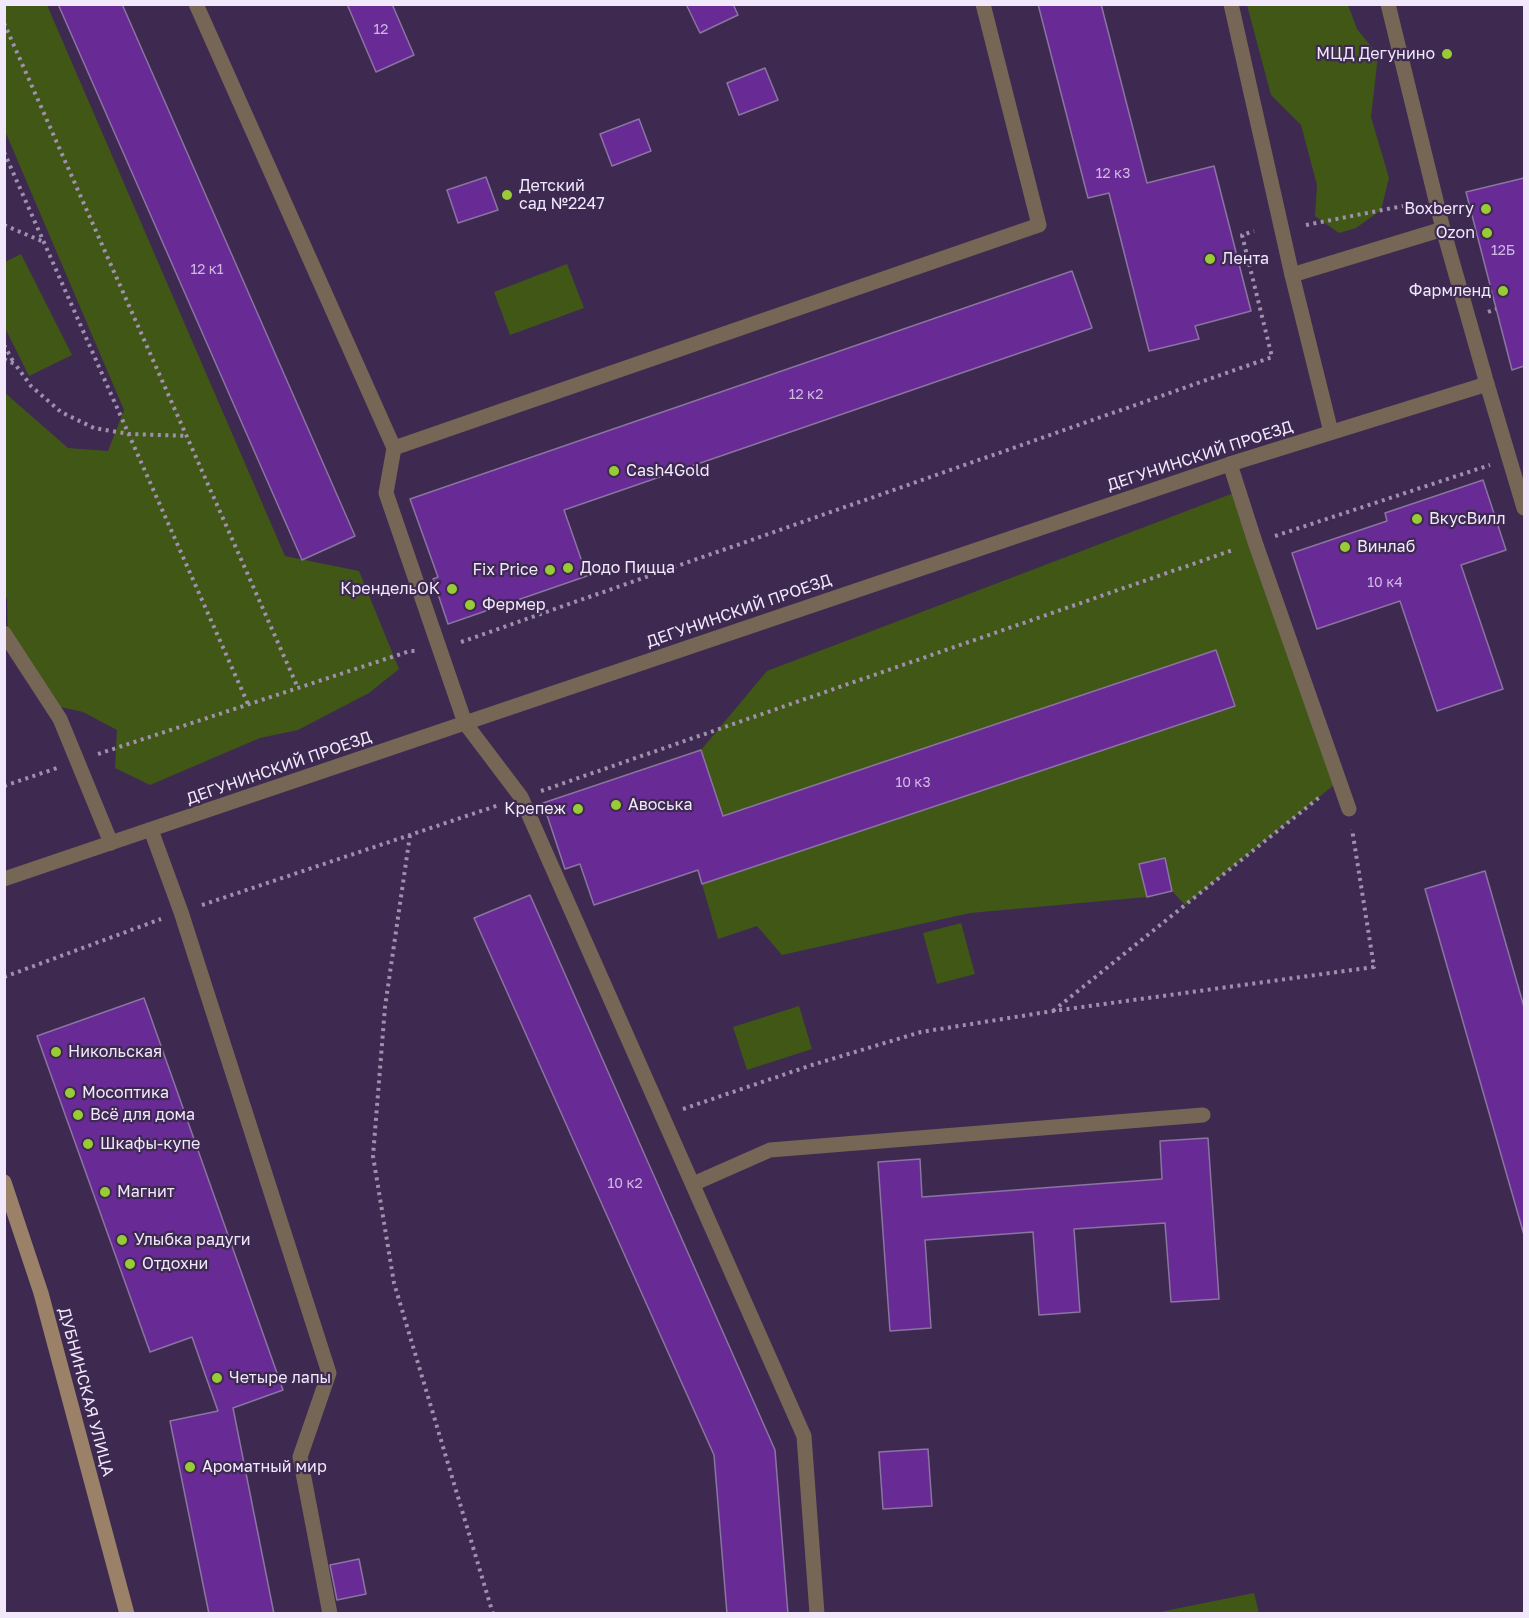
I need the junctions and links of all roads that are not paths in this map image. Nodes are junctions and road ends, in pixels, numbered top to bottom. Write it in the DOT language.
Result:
graph roads {
  1 [pos="196,4"];
  2 [pos="983,4"];
  3 [pos="1231,4"];
  4 [pos="1388,4"];
  5 [pos="1443,229"];
  6 [pos="1292,275"];
  7 [pos="1487,384"];
  8 [pos="1331,432"];
  9 [pos="394,448"];
  10 [pos="1230,464"];
  11 [pos="1524,508"];
  12 [pos="4,633"];
  13 [pos="465,723"];
  14 [pos="1349,809"];
  15 [pos="151,830"];
  16 [pos="111,843"];
  17 [pos="4,879"];
  18 [pos="1203,1115"];
  19 [pos="4,1182"];
  20 [pos="693,1184"];
  21 [pos="127,1614"];
  22 [pos="330,1614"];
  23 [pos="817,1614"];
  1 -- 9 [label="street"];
  2 -- 9 [label="street"];
  3 -- 6 [label="street"];
  4 -- 5 [label="street"];
  5 -- 6 [label="street"];
  5 -- 7 [label="street"];
  6 -- 8 [label="street"];
  7 -- 8 [label="street, ДЕГУНИНСКИЙ ПРОЕЗД"];
  7 -- 11 [label="street"];
  8 -- 10 [label="street, ДЕГУНИНСКИЙ ПРОЕЗД"];
  9 -- 13 [label="street"];
  10 -- 13 [label="street, ДЕГУНИНСКИЙ ПРОЕЗД"];
  10 -- 14 [label="street"];
  12 -- 16 [label="street"];
  13 -- 15 [label="street, ДЕГУНИНСКИЙ ПРОЕЗД"];
  13 -- 20 [label="street"];
  15 -- 16 [label="street, ДЕГУНИНСКИЙ ПРОЕЗД"];
  15 -- 22 [label="street"];
  16 -- 17 [label="street, ДЕГУНИНСКИЙ ПРОЕЗД"];
  18 -- 20 [label="street"];
  19 -- 21 [label="main road, ДУБНИНСКАЯ УЛИЦА"];
  20 -- 23 [label="street"];
}
